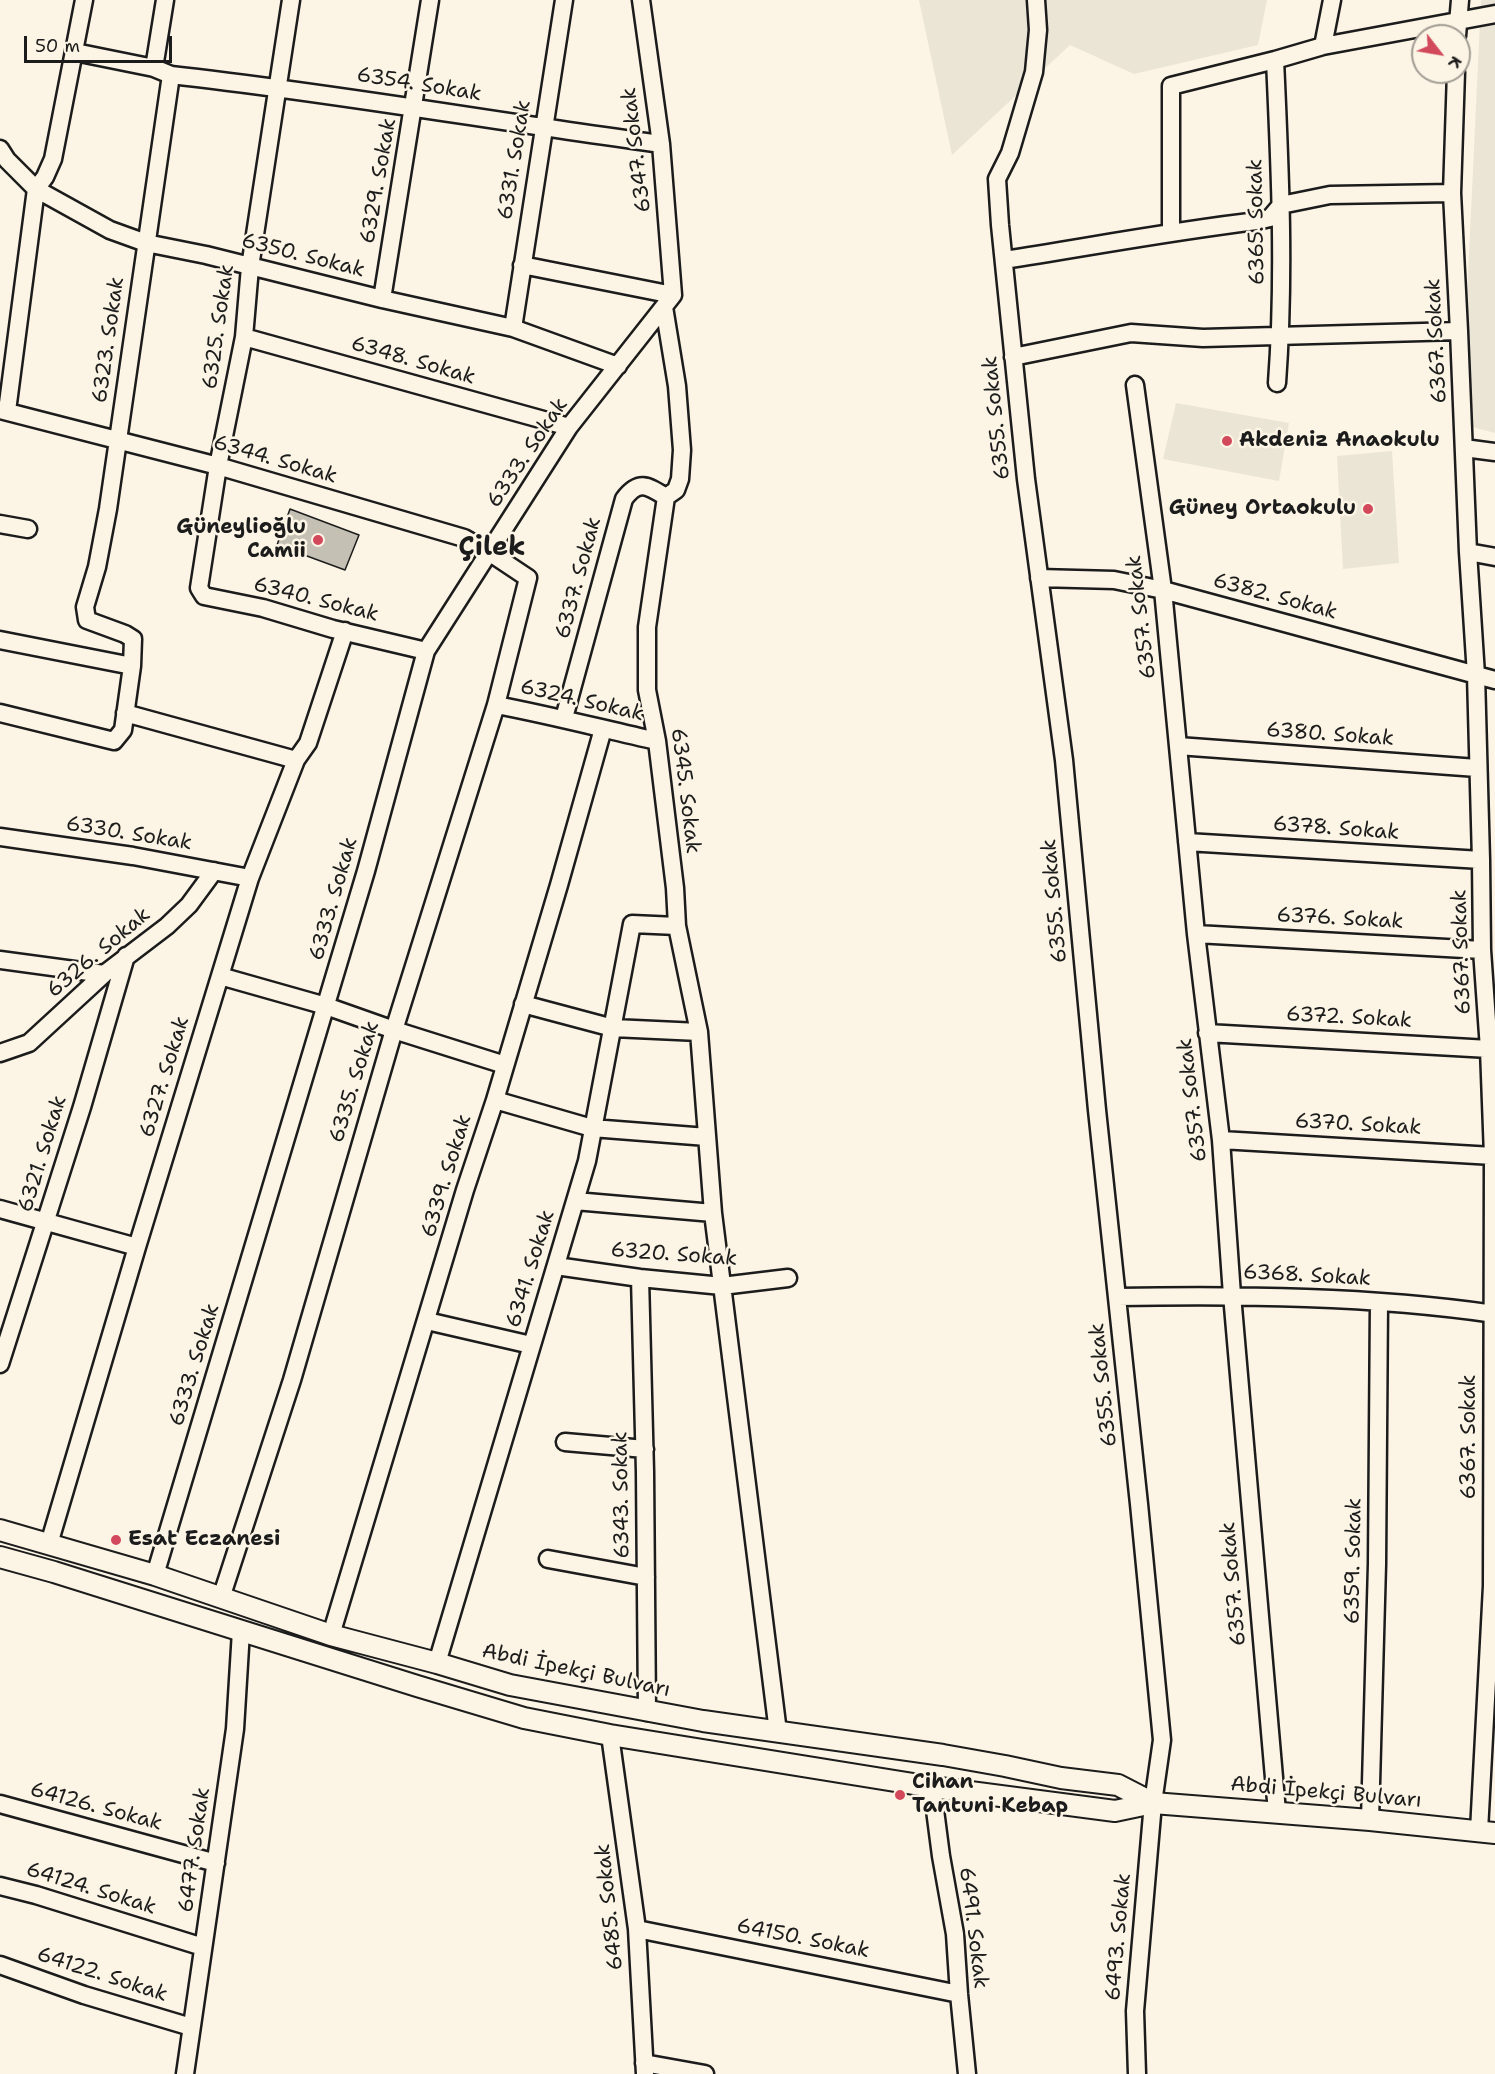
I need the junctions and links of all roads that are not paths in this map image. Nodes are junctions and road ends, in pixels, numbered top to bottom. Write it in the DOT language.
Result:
graph roads {
  1 [pos="84,0"];
  2 [pos="165,0"];
  3 [pos="291,0"];
  4 [pos="430,0"];
  5 [pos="564,0"];
  6 [pos="641,0"];
  7 [pos="1036,0"];
  8 [pos="1332,0"];
  9 [pos="1460,0"];
  10 [pos="1495,14"];
  11 [pos="1457,24"];
  12 [pos="1468,24"];
  13 [pos="1411,34"];
  14 [pos="1323,46"];
  15 [pos="75,52"];
  16 [pos="1275,60"];
  17 [pos="154,68"];
  18 [pos="171,75"];
  19 [pos="1456,84"];
  20 [pos="277,87"];
  21 [pos="414,107"];
  22 [pos="543,128"];
  23 [pos="661,144"];
  24 [pos="0,149"];
  25 [pos="36,189"];
  26 [pos="1452,193"];
  27 [pos="1281,205"];
  28 [pos="1171,232"];
  29 [pos="146,243"];
  30 [pos="1004,260"];
  31 [pos="522,265"];
  32 [pos="250,267"];
  33 [pos="382,299"];
  34 [pos="669,301"];
  35 [pos="513,327"];
  36 [pos="1459,331"];
  37 [pos="244,337"];
  38 [pos="1281,337"];
  39 [pos="1013,357"];
  40 [pos="618,366"];
  41 [pos="1277,382"];
  42 [pos="1135,385"];
  43 [pos="4,410"];
  44 [pos="569,428"];
  45 [pos="117,440"];
  46 [pos="1464,448"];
  47 [pos="1495,452"];
  48 [pos="218,466"];
  49 [pos="666,497"];
  50 [pos="0,524"];
  51 [pos="28,529"];
  52 [pos="489,552"];
  53 [pos="1468,552"];
  54 [pos="1495,556"];
  55 [pos="528,578"];
  56 [pos="1039,578"];
  57 [pos="199,588"];
  58 [pos="1163,590"];
  59 [pos="345,631"];
  60 [pos="0,640"];
  61 [pos="426,651"];
  62 [pos="132,666"];
  63 [pos="1476,675"];
  64 [pos="1495,680"];
  65 [pos="496,705"];
  66 [pos="0,713"];
  67 [pos="125,713"];
  68 [pos="564,718"];
  69 [pos="603,729"];
  70 [pos="657,741"];
  71 [pos="1178,746"];
  72 [pos="296,760"];
  73 [pos="1478,768"];
  74 [pos="0,837"];
  75 [pos="1187,842"];
  76 [pos="1481,861"];
  77 [pos="214,871"];
  78 [pos="250,878"];
  79 [pos="677,926"];
  80 [pos="1196,934"];
  81 [pos="1482,950"];
  82 [pos="126,956"];
  83 [pos="0,960"];
  84 [pos="104,974"];
  85 [pos="220,976"];
  86 [pos="523,1004"];
  87 [pos="326,1006"];
  88 [pos="613,1029"];
  89 [pos="394,1030"];
  90 [pos="699,1032"];
  91 [pos="1207,1033"];
  92 [pos="1489,1049"];
  93 [pos="0,1053"];
  94 [pos="505,1065"];
  95 [pos="495,1100"];
  96 [pos="592,1128"];
  97 [pos="707,1137"];
  98 [pos="1221,1140"];
  99 [pos="1493,1156"];
  100 [pos="575,1201"];
  101 [pos="0,1209"];
  102 [pos="713,1213"];
  103 [pos="46,1221"];
  104 [pos="137,1247"];
  105 [pos="556,1266"];
  106 [pos="640,1278"];
  107 [pos="788,1278"];
  108 [pos="722,1286"];
  109 [pos="1232,1295"];
  110 [pos="1117,1297"];
  111 [pos="1379,1302"];
  112 [pos="1494,1313"];
  113 [pos="427,1321"];
  114 [pos="531,1346"];
  115 [pos="0,1364"];
  116 [pos="565,1442"];
  117 [pos="645,1449"];
  118 [pos="0,1530"];
  119 [pos="49,1544"];
  120 [pos="0,1557"];
  121 [pos="548,1559"];
  122 [pos="155,1575"];
  123 [pos="646,1577"];
  124 [pos="220,1598"];
  125 [pos="241,1631"];
  126 [pos="331,1635"];
  127 [pos="437,1664"];
  128 [pos="647,1712"];
  129 [pos="778,1732"];
  130 [pos="610,1735"];
  131 [pos="932,1787"];
  132 [pos="1153,1803"];
  133 [pos="0,1804"];
  134 [pos="1277,1812"];
  135 [pos="1370,1820"];
  136 [pos="1487,1832"];
  137 [pos="216,1863"];
  138 [pos="0,1886"];
  139 [pos="638,1929"];
  140 [pos="203,1947"];
  141 [pos="0,1965"];
  142 [pos="959,1994"];
  143 [pos="191,2026"];
  144 [pos="645,2068"];
  145 [pos="185,2074"];
  146 [pos="705,2074"];
  147 [pos="967,2074"];
  148 [pos="1137,2074"];
  1 -- 15 [label="street"];
  2 -- 17 [label="street"];
  3 -- 20 [label="street, 6325. Sokak"];
  4 -- 21 [label="street, 6329. Sokak"];
  5 -- 22 [label="street, 6331. Sokak"];
  6 -- 23 [label="street, 6347. Sokak"];
  7 -- 30 [label="street, 6355. Sokak"];
  8 -- 14 [label="street"];
  9 -- 11 [label="street"];
  10 -- 12 [label="street"];
  13 -- 14 [label="street"];
  14 -- 16 [label="street"];
  15 -- 17 [label="street"];
  15 -- 25 [label="street"];
  16 -- 27 [label="street, 6365. Sokak"];
  16 -- 28 [label="street"];
  17 -- 18 [label="street"];
  18 -- 20 [label="street, 6354. Sokak"];
  18 -- 29 [label="street, 6323. Sokak"];
  19 -- 26 [label="street, 6367. Sokak"];
  20 -- 21 [label="street, 6354. Sokak"];
  20 -- 32 [label="street, 6325. Sokak"];
  21 -- 22 [label="street, 6354. Sokak"];
  21 -- 33 [label="street, 6329. Sokak"];
  22 -- 23 [label="street, 6354. Sokak"];
  22 -- 31 [label="street, 6331. Sokak"];
  23 -- 34 [label="street, 6347. Sokak"];
  24 -- 25 [label="street, 6350. Sokak"];
  25 -- 29 [label="street, 6350. Sokak"];
  25 -- 43 [label="street"];
  26 -- 27 [label="street"];
  26 -- 36 [label="street, 6367. Sokak"];
  27 -- 28 [label="street"];
  27 -- 38 [label="street, 6365. Sokak"];
  28 -- 30 [label="street"];
  29 -- 32 [label="street, 6350. Sokak"];
  29 -- 45 [label="street, 6323. Sokak"];
  30 -- 39 [label="street, 6355. Sokak"];
  31 -- 34 [label="street"];
  31 -- 35 [label="street, 6331. Sokak"];
  32 -- 33 [label="street, 6350. Sokak"];
  32 -- 37 [label="street, 6325. Sokak"];
  33 -- 35 [label="street, 6350. Sokak"];
  34 -- 40 [label="street, 6333. Sokak"];
  34 -- 49 [label="street, 6345. Sokak"];
  35 -- 40 [label="street, 6350. Sokak"];
  36 -- 38 [label="street"];
  36 -- 46 [label="street, 6367. Sokak"];
  37 -- 44 [label="street, 6348. Sokak"];
  37 -- 48 [label="street, 6325. Sokak"];
  38 -- 39 [label="street"];
  38 -- 41 [label="street, 6365. Sokak"];
  39 -- 56 [label="street, 6355. Sokak"];
  40 -- 44 [label="street, 6333. Sokak"];
  42 -- 58 [label="street, 6357. Sokak"];
  43 -- 45 [label="street, 6344. Sokak"];
  44 -- 52 [label="street, 6333. Sokak"];
  45 -- 48 [label="street, 6344. Sokak"];
  45 -- 62 [label="street, 6323. Sokak"];
  46 -- 47 [label="street"];
  46 -- 53 [label="street, 6367. Sokak"];
  48 -- 52 [label="street, 6344. Sokak"];
  48 -- 57 [label="street, 6325. Sokak"];
  49 -- 68 [label="street, 6337. Sokak"];
  49 -- 70 [label="street, 6345. Sokak"];
  50 -- 51 [label="street"];
  52 -- 55 [label="street, 6344. Sokak"];
  52 -- 61 [label="street, 6333. Sokak"];
  53 -- 54 [label="street"];
  53 -- 63 [label="street, 6367. Sokak"];
  55 -- 65 [label="street, 6335. Sokak"];
  56 -- 58 [label="street, 6382. Sokak"];
  56 -- 110 [label="street, 6355. Sokak"];
  57 -- 59 [label="street, 6340. Sokak"];
  58 -- 63 [label="street, 6382. Sokak"];
  58 -- 71 [label="street, 6357. Sokak"];
  59 -- 61 [label="street, 6340. Sokak"];
  59 -- 72 [label="street, 6327. Sokak"];
  60 -- 62 [label="street"];
  61 -- 87 [label="street, 6333. Sokak"];
  62 -- 67 [label="street"];
  63 -- 64 [label="street, 6382. Sokak"];
  63 -- 73 [label="street, 6367. Sokak"];
  65 -- 68 [label="street, 6324. Sokak"];
  65 -- 89 [label="street, 6335. Sokak"];
  66 -- 67 [label="street"];
  67 -- 72 [label="street"];
  68 -- 69 [label="street, 6324. Sokak"];
  69 -- 70 [label="street, 6324. Sokak"];
  69 -- 86 [label="street, 6339. Sokak"];
  70 -- 79 [label="street, 6345. Sokak"];
  71 -- 73 [label="street, 6380. Sokak"];
  71 -- 75 [label="street, 6357. Sokak"];
  72 -- 78 [label="street, 6327. Sokak"];
  73 -- 76 [label="street, 6367. Sokak"];
  74 -- 77 [label="street, 6330. Sokak"];
  75 -- 76 [label="street, 6378. Sokak"];
  75 -- 80 [label="street, 6357. Sokak"];
  76 -- 81 [label="street, 6367. Sokak"];
  77 -- 78 [label="street, 6330. Sokak"];
  77 -- 82 [label="street, 6326. Sokak"];
  78 -- 85 [label="street, 6327. Sokak"];
  79 -- 88 [label="street, 6341. Sokak"];
  79 -- 90 [label="street, 6345. Sokak"];
  80 -- 81 [label="street, 6376. Sokak"];
  80 -- 91 [label="street, 6357. Sokak"];
  81 -- 92 [label="street, 6367. Sokak"];
  82 -- 84 [label="street, 6326. Sokak"];
  82 -- 103 [label="street, 6321. Sokak"];
  83 -- 84 [label="street"];
  84 -- 93 [label="street, 6326. Sokak"];
  85 -- 87 [label="street"];
  85 -- 104 [label="street, 6327. Sokak"];
  86 -- 88 [label="street"];
  86 -- 94 [label="street, 6339. Sokak"];
  87 -- 89 [label="street"];
  87 -- 122 [label="street, 6333. Sokak"];
  88 -- 90 [label="street"];
  88 -- 96 [label="street, 6341. Sokak"];
  89 -- 94 [label="street"];
  89 -- 124 [label="street, 6335. Sokak"];
  90 -- 97 [label="street, 6345. Sokak"];
  91 -- 92 [label="street, 6372. Sokak"];
  91 -- 98 [label="street, 6357. Sokak"];
  92 -- 99 [label="street, 6367. Sokak"];
  94 -- 95 [label="street, 6339. Sokak"];
  95 -- 96 [label="street"];
  95 -- 113 [label="street, 6339. Sokak"];
  96 -- 97 [label="street"];
  96 -- 100 [label="street, 6341. Sokak"];
  97 -- 102 [label="street, 6345. Sokak"];
  98 -- 99 [label="street, 6370. Sokak"];
  98 -- 109 [label="street, 6357. Sokak"];
  99 -- 112 [label="street, 6367. Sokak"];
  100 -- 102 [label="street"];
  100 -- 105 [label="street, 6341. Sokak"];
  101 -- 103 [label="street"];
  102 -- 108 [label="street, 6345. Sokak"];
  103 -- 104 [label="street"];
  103 -- 115 [label="street, 6321. Sokak"];
  104 -- 119 [label="street, 6327. Sokak"];
  105 -- 106 [label="street, 6320. Sokak"];
  105 -- 114 [label="street, 6341. Sokak"];
  106 -- 108 [label="street, 6320. Sokak"];
  106 -- 117 [label="street, 6343. Sokak"];
  107 -- 108 [label="street, 6320. Sokak"];
  108 -- 129 [label="street, 6345. Sokak"];
  109 -- 110 [label="street, 6368. Sokak"];
  109 -- 111 [label="street, 6368. Sokak"];
  109 -- 134 [label="street, 6357. Sokak"];
  110 -- 132 [label="street, 6355. Sokak"];
  111 -- 112 [label="street, 6368. Sokak"];
  111 -- 135 [label="street, 6359. Sokak"];
  112 -- 136 [label="street, 6367. Sokak"];
  113 -- 114 [label="street"];
  113 -- 126 [label="street, 6339. Sokak"];
  114 -- 127 [label="street, 6341. Sokak"];
  116 -- 117 [label="street"];
  117 -- 123 [label="street, 6343. Sokak"];
  118 -- 119 [label="street, Abdi İpekçi Bulvarı"];
  119 -- 122 [label="street, Abdi İpekçi Bulvarı"];
  120 -- 125 [label="street, Abdi İpekçi Bulvarı"];
  121 -- 123 [label="street"];
  122 -- 124 [label="street, Abdi İpekçi Bulvarı"];
  123 -- 128 [label="street, 6343. Sokak"];
  124 -- 126 [label="street, Abdi İpekçi Bulvarı"];
  125 -- 130 [label="street, Abdi İpekçi Bulvarı"];
  125 -- 137 [label="street, 6477. Sokak"];
  126 -- 127 [label="street, Abdi İpekçi Bulvarı"];
  127 -- 128 [label="street, Abdi İpekçi Bulvarı"];
  128 -- 129 [label="street, Abdi İpekçi Bulvarı"];
  129 -- 132 [label="street, Abdi İpekçi Bulvarı"];
  130 -- 131 [label="street, Abdi İpekçi Bulvarı"];
  130 -- 139 [label="street, 6485. Sokak"];
  131 -- 132 [label="street, Abdi İpekçi Bulvarı"];
  131 -- 142 [label="street, 6491. Sokak"];
  132 -- 134 [label="street, Abdi İpekçi Bulvarı"];
  132 -- 148 [label="street, 6493. Sokak"];
  133 -- 137 [label="street, 64126. Sokak"];
  134 -- 135 [label="street, Abdi İpekçi Bulvarı"];
  135 -- 136 [label="street, Abdi İpekçi Bulvarı"];
  137 -- 140 [label="street, 6477. Sokak"];
  138 -- 140 [label="street, 64124. Sokak"];
  139 -- 142 [label="street, 64150. Sokak"];
  139 -- 144 [label="street, 6485. Sokak"];
  140 -- 143 [label="street, 6477. Sokak"];
  141 -- 143 [label="street, 64122. Sokak"];
  142 -- 147 [label="street, 6491. Sokak"];
  143 -- 145 [label="street, 6477. Sokak"];
  144 -- 146 [label="street"];
}
